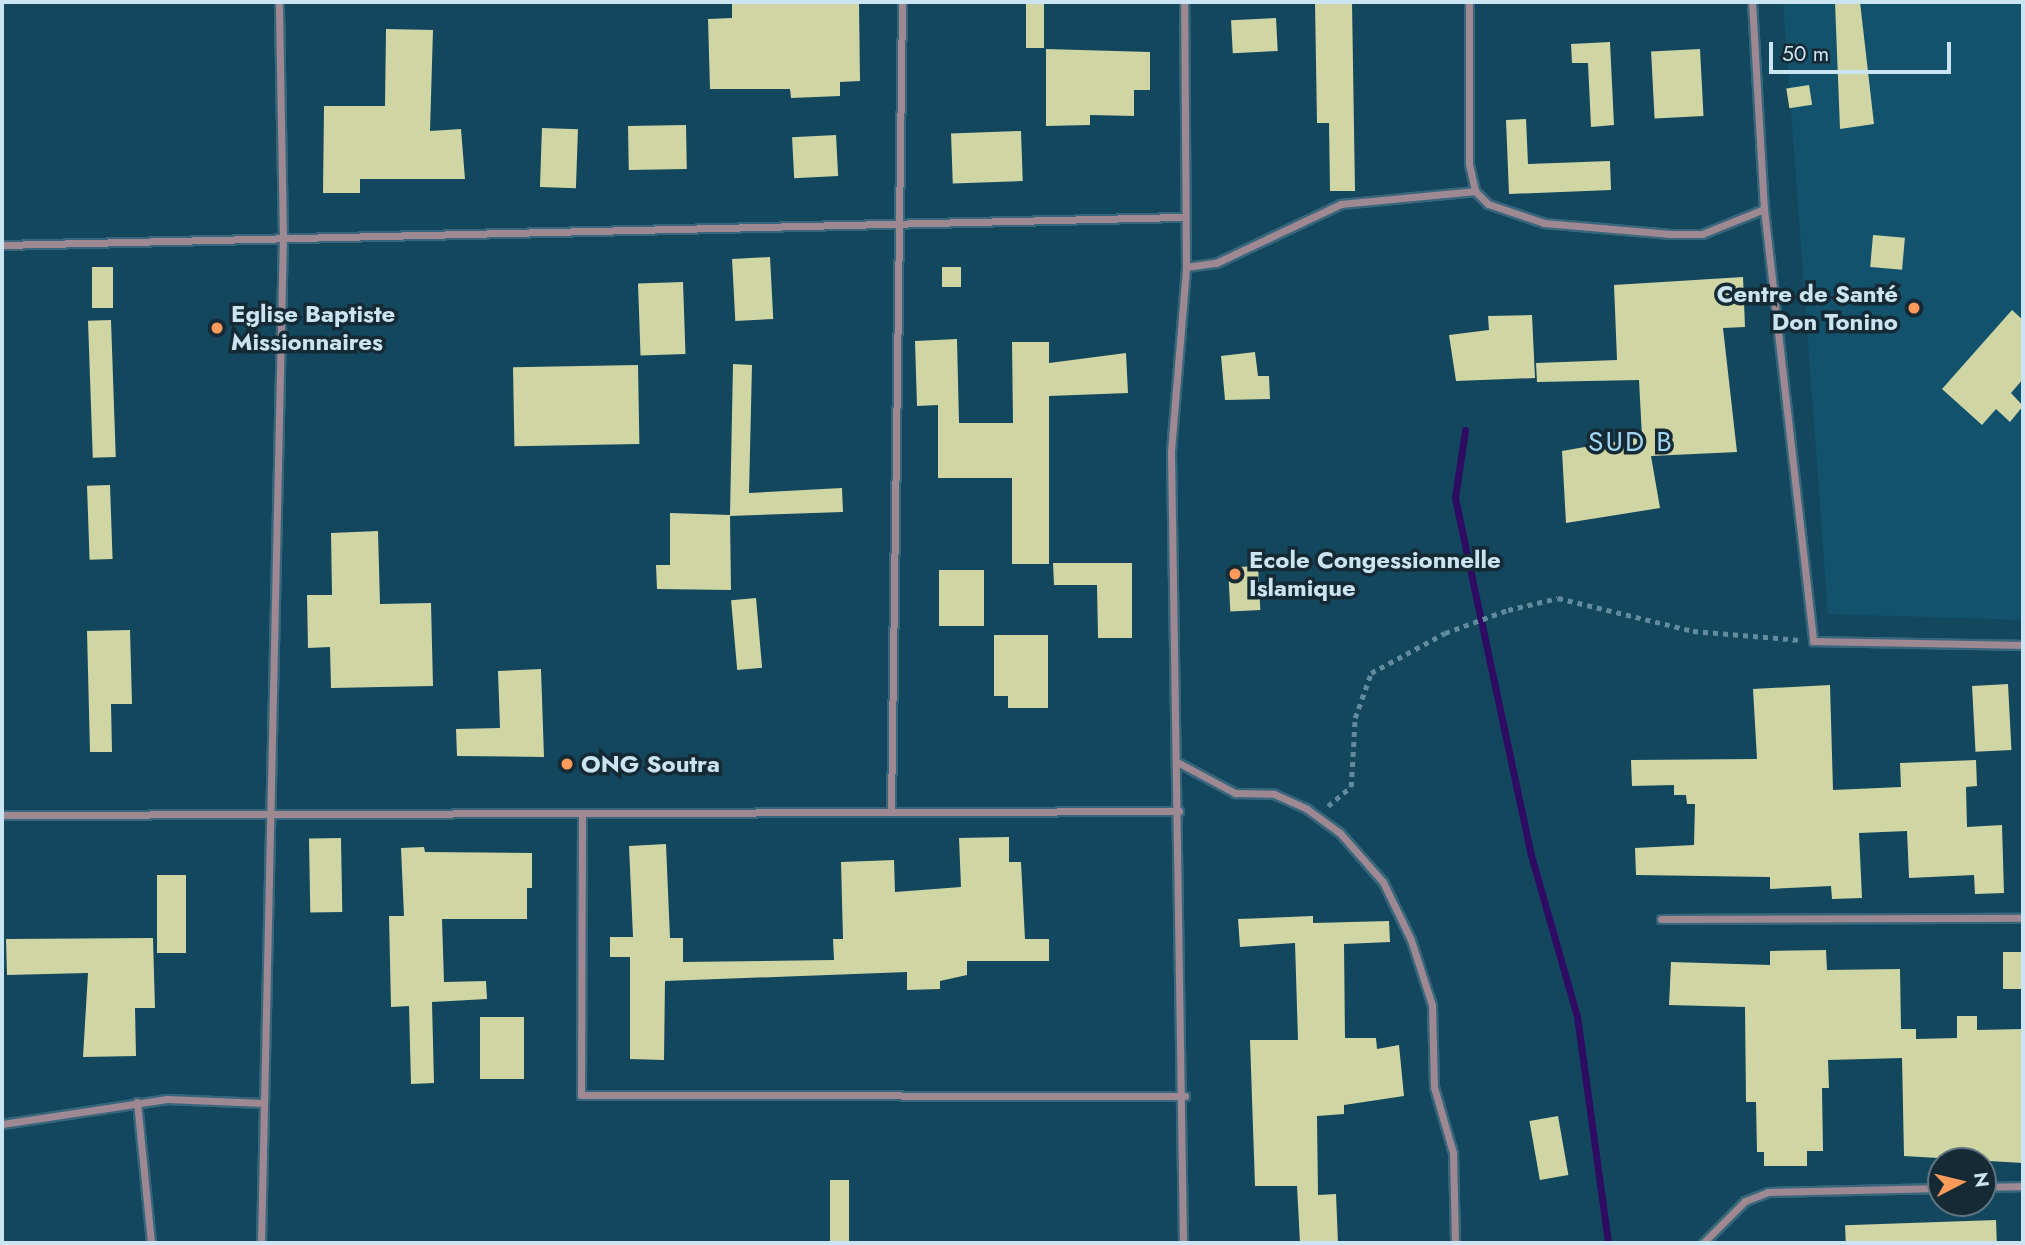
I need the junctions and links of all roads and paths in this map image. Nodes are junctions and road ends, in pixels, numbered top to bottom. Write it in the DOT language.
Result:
graph roads {
  1 [pos="279,2"];
  2 [pos="902,2"];
  3 [pos="1184,2"];
  4 [pos="1469,2"];
  5 [pos="1752,2"];
  6 [pos="1475,191"];
  7 [pos="1764,209"];
  8 [pos="1185,217"];
  9 [pos="900,224"];
  10 [pos="283,238"];
  11 [pos="2,245"];
  12 [pos="1185,267"];
  13 [pos="1813,641"];
  14 [pos="2023,645"];
  15 [pos="1179,763"];
  16 [pos="1179,811"];
  17 [pos="891,812"];
  18 [pos="582,813"];
  19 [pos="266,814"];
  20 [pos="2,815"];
  21 [pos="1316,815"];
  22 [pos="2023,918"];
  23 [pos="1661,919"];
  24 [pos="1185,1096"];
  25 [pos="138,1102"];
  26 [pos="263,1103"];
  27 [pos="2,1124"];
  28 [pos="1997,1186"];
  29 [pos="2023,1186"];
  30 [pos="1927,1188"];
  31 [pos="151,1243"];
  32 [pos="261,1243"];
  33 [pos="1183,1243"];
  34 [pos="1455,1243"];
  35 [pos="1703,1243"];
  1 -- 10 [label="street"];
  2 -- 9 [label="street"];
  3 -- 8 [label="street"];
  4 -- 6 [label="street"];
  5 -- 7 [label="street"];
  6 -- 7 [label="street"];
  6 -- 12 [label="street"];
  7 -- 13 [label="street"];
  8 -- 9 [label="street"];
  8 -- 12 [label="street"];
  9 -- 10 [label="street"];
  9 -- 17 [label="street"];
  10 -- 11 [label="street"];
  10 -- 19 [label="street"];
  12 -- 15 [label="street"];
  13 -- 14 [label="street"];
  13 -- 21 [label="path"];
  15 -- 16 [label="street"];
  15 -- 21 [label="street"];
  16 -- 17 [label="street"];
  16 -- 24 [label="street"];
  17 -- 18 [label="street"];
  18 -- 19 [label="street"];
  18 -- 24 [label="street"];
  19 -- 20 [label="street"];
  19 -- 26 [label="street"];
  21 -- 34 [label="street"];
  22 -- 23 [label="street"];
  24 -- 33 [label="street"];
  25 -- 26 [label="street"];
  25 -- 27 [label="street"];
  25 -- 31 [label="street"];
  26 -- 32 [label="street"];
  28 -- 29 [label="street"];
  30 -- 35 [label="street"];
}
